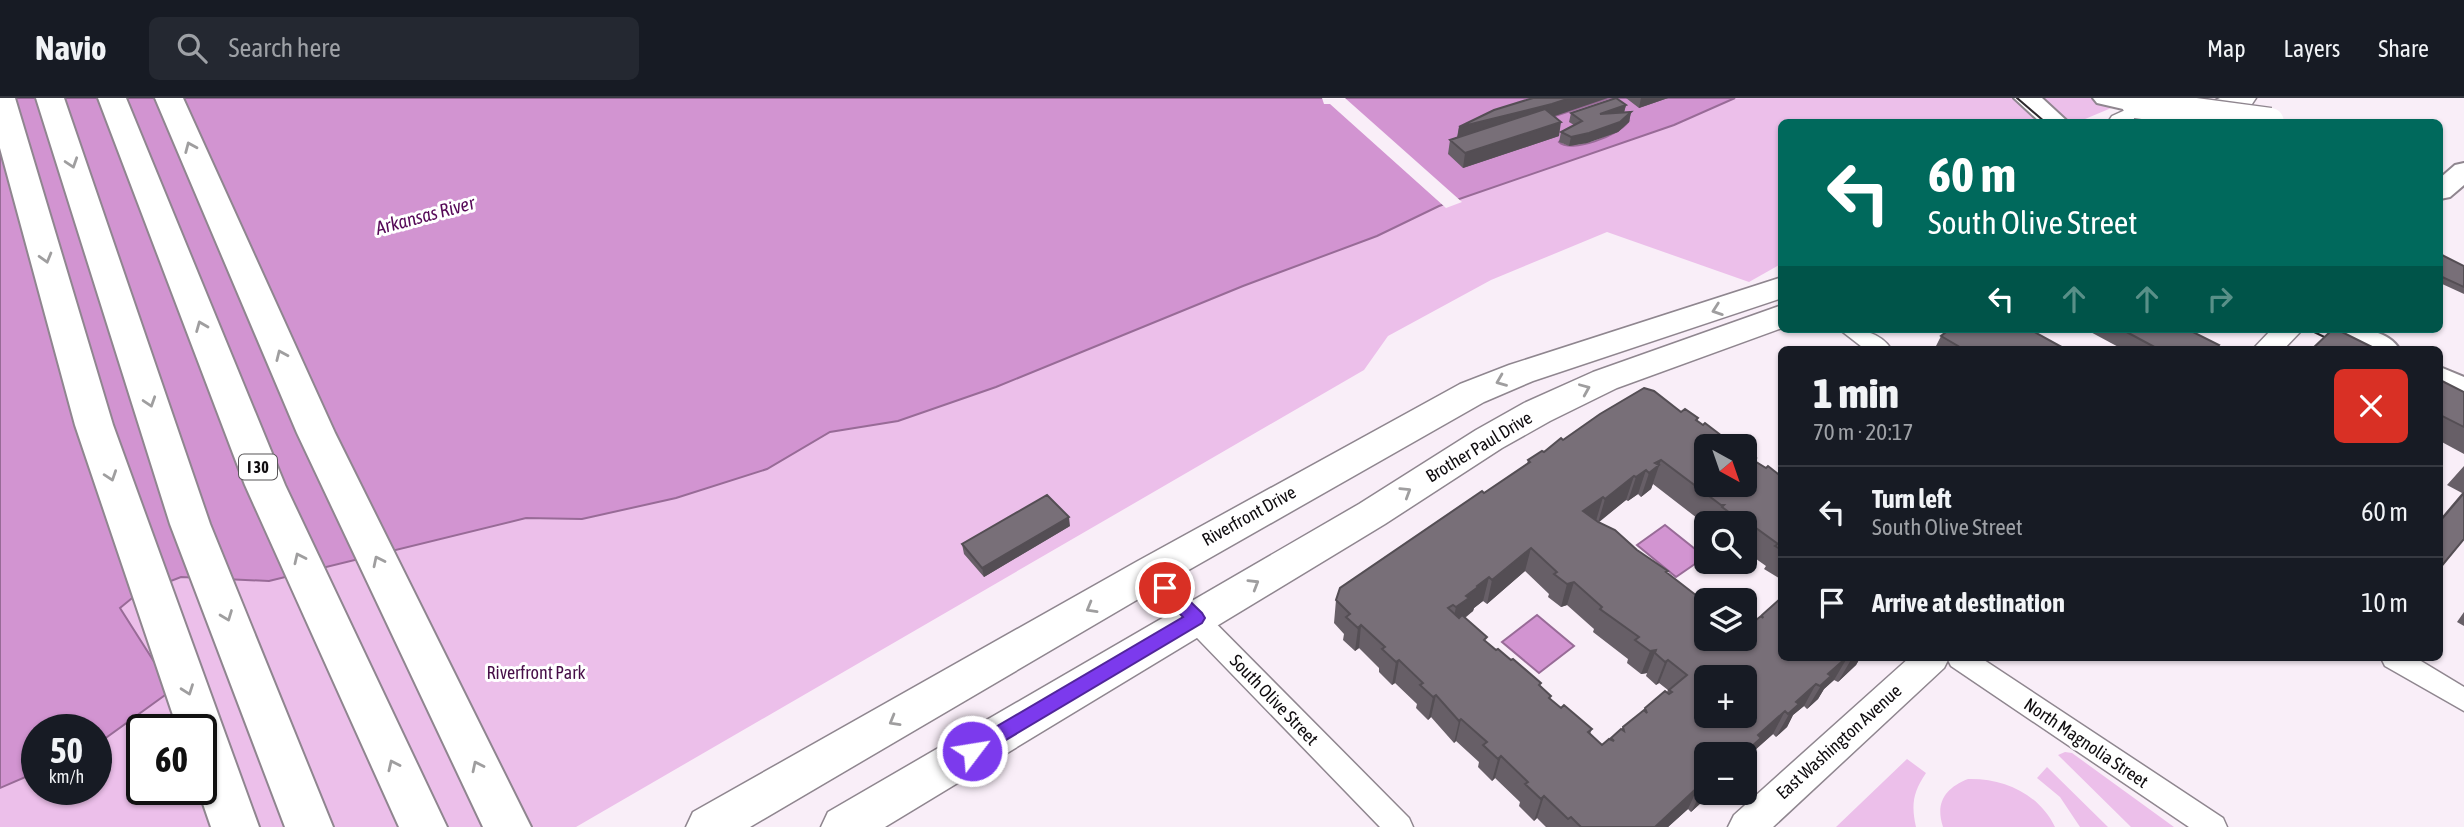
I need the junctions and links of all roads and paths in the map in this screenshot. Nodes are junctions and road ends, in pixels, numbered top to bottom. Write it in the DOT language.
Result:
graph roads {
  1 [pos="1,98"];
  2 [pos="50,98"];
  3 [pos="112,98"];
  4 [pos="169,98"];
  5 [pos="2027,98"];
  6 [pos="2106,98"];
  7 [pos="2175,98"];
  8 [pos="2242,98"];
  9 [pos="2134,117"];
  10 [pos="2052,119"];
  11 [pos="2197,119"];
  12 [pos="2250,119"];
  13 [pos="1778,288"];
  14 [pos="1778,317"];
  15 [pos="1855,333"];
  16 [pos="2285,333"];
  17 [pos="2351,333"];
  18 [pos="1875,346"];
  19 [pos="2270,346"];
  20 [pos="2377,346"];
  21 [pos="2443,380"];
  22 [pos="2464,390"];
  23 [pos="1150,573"];
  24 [pos="1196,618"];
  25 [pos="1929,661"];
  26 [pos="1964,661"];
  27 [pos="2399,661"];
  28 [pos="2464,700"];
  29 [pos="900,793"];
  30 [pos="721,824"];
  31 [pos="235,827"];
  32 [pos="309,827"];
  33 [pos="423,827"];
  34 [pos="507,827"];
  35 [pos="844,827"];
  36 [pos="870,827"];
  37 [pos="1399,827"];
  38 [pos="1747,827"];
  39 [pos="2213,827"];
  1 -- 31 [label="highway, one-way"];
  2 -- 32 [label="highway, one-way"];
  33 -- 3 [label="highway, I 30, one-way"];
  34 -- 4 [label="highway, one-way"];
  5 -- 10 [label="main road"];
  6 -- 12 [label="main road, bridge"];
  7 -- 9 [label="main road"];
  8 -- 11 [label="main road"];
  13 -- 23 [label="main road, Riverfront Drive, one-way"];
  24 -- 14 [label="main road, Brother Paul Drive, one-way"];
  15 -- 18 [label="street"];
  16 -- 19 [label="street"];
  17 -- 20 [label="main road"];
  21 -- 22 [label="main road"];
  23 -- 24 [label="street, South Olive Street"];
  23 -- 30 [label="main road, Riverfront Drive, one-way"];
  24 -- 29 [label="main road"];
  24 -- 37 [label="street, South Olive Street"];
  25 -- 38 [label="street, East Washington Avenue"];
  26 -- 39 [label="street, North Magnolia Street"];
  27 -- 28 [label="street"];
  29 -- 35 [label="main road"];
  29 -- 36 [label="main road"];
}
